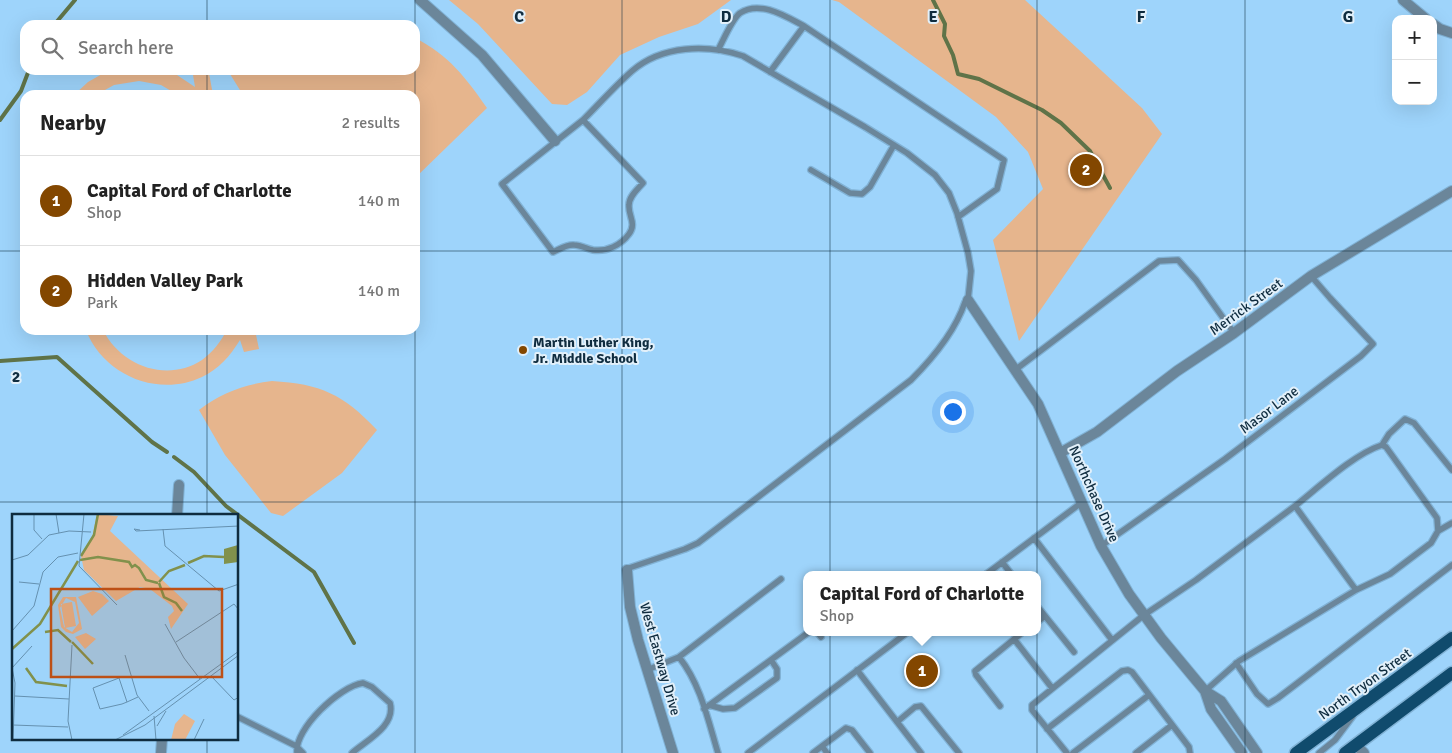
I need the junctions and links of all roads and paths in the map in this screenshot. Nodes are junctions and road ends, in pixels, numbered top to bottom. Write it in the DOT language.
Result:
graph roads {
  1 [pos="420,0"];
  2 [pos="1404,0"];
  3 [pos="1421,15"];
  4 [pos="804,26"];
  5 [pos="1437,27"];
  6 [pos="1452,32"];
  7 [pos="718,50"];
  8 [pos="770,72"];
  9 [pos="583,120"];
  10 [pos="555,141"];
  11 [pos="894,145"];
  12 [pos="811,170"];
  13 [pos="1452,190"];
  14 [pos="958,218"];
  15 [pos="1311,276"];
  16 [pos="968,300"];
  17 [pos="1234,333"];
  18 [pos="1015,370"];
  19 [pos="1382,445"];
  20 [pos="1060,453"];
  21 [pos="1452,470"];
  22 [pos="179,485"];
  23 [pos="1081,503"];
  24 [pos="1295,506"];
  25 [pos="177,514"];
  26 [pos="1452,523"];
  27 [pos="1438,532"];
  28 [pos="1034,538"];
  29 [pos="1101,546"];
  30 [pos="1002,562"];
  31 [pos="1452,565"];
  32 [pos="627,570"];
  33 [pos="990,571"];
  34 [pos="1009,571"];
  35 [pos="781,578"];
  36 [pos="1356,590"];
  37 [pos="1041,611"];
  38 [pos="1144,614"];
  39 [pos="1045,616"];
  40 [pos="1041,619"];
  41 [pos="803,636"];
  42 [pos="903,636"];
  43 [pos="1018,636"];
  44 [pos="1452,638"];
  45 [pos="1014,639"];
  46 [pos="1112,640"];
  47 [pos="1074,652"];
  48 [pos="679,657"];
  49 [pos="770,660"];
  50 [pos="1236,663"];
  51 [pos="647,670"];
  52 [pos="858,670"];
  53 [pos="1452,673"];
  54 [pos="1052,688"];
  55 [pos="1205,691"];
  56 [pos="1149,695"];
  57 [pos="1000,706"];
  58 [pos="1360,706"];
  59 [pos="707,707"];
  60 [pos="239,718"];
  61 [pos="897,722"];
  62 [pos="1172,725"];
  63 [pos="1047,729"];
  64 [pos="162,740"];
  65 [pos="296,746"];
  66 [pos="822,746"];
  67 [pos="1360,749"];
  68 [pos="161,753"];
  69 [pos="297,753"];
  70 [pos="303,753"];
  71 [pos="352,753"];
  72 [pos="673,753"];
  73 [pos="718,753"];
  74 [pos="748,753"];
  75 [pos="813,753"];
  76 [pos="827,753"];
  77 [pos="870,753"];
  78 [pos="921,753"];
  79 [pos="959,753"];
  80 [pos="1067,753"];
  81 [pos="1074,753"];
  82 [pos="1136,753"];
  83 [pos="1190,753"];
  84 [pos="1242,753"];
  85 [pos="1257,753"];
  86 [pos="1296,753"];
  87 [pos="1318,753"];
  88 [pos="1345,753"];
  1 -- 10 [label="street"];
  2 -- 3 [label="street"];
  4 -- 7 [label="lane"];
  4 -- 8 [label="lane"];
  4 -- 14 [label="lane"];
  5 -- 6 [label="street"];
  7 -- 8 [label="lane"];
  7 -- 9 [label="lane"];
  8 -- 11 [label="lane"];
  9 -- 10 [label="lane"];
  9 -- 10 [label="lane"];
  11 -- 12 [label="lane"];
  11 -- 14 [label="lane"];
  13 -- 15 [label="street, Merrick Street"];
  14 -- 16 [label="lane"];
  15 -- 17 [label="street, Merrick Street"];
  15 -- 29 [label="lane, Masor Lane"];
  16 -- 18 [label="street, Northchase Drive"];
  16 -- 32 [label="lane"];
  17 -- 18 [label="lane"];
  17 -- 20 [label="street, Merrick Street"];
  18 -- 20 [label="street, Northchase Drive"];
  19 -- 21 [label="lane"];
  19 -- 24 [label="lane"];
  19 -- 27 [label="lane"];
  20 -- 23 [label="street, Northchase Drive"];
  22 -- 25 [label="street"];
  23 -- 28 [label="lane"];
  23 -- 29 [label="street, Northchase Drive"];
  24 -- 36 [label="lane"];
  24 -- 38 [label="lane"];
  26 -- 27 [label="lane"];
  27 -- 36 [label="lane"];
  28 -- 30 [label="lane"];
  28 -- 46 [label="lane"];
  29 -- 38 [label="street, Northchase Drive"];
  30 -- 33 [label="lane"];
  30 -- 34 [label="lane"];
  31 -- 50 [label="lane"];
  32 -- 51 [label="street, West Eastway Drive"];
  35 -- 48 [label="lane"];
  36 -- 50 [label="lane"];
  37 -- 39 [label="lane"];
  38 -- 46 [label="lane"];
  38 -- 55 [label="street, Northchase Drive"];
  39 -- 40 [label="lane"];
  39 -- 47 [label="lane"];
  41 -- 49 [label="lane"];
  42 -- 52 [label="lane"];
  43 -- 45 [label="lane"];
  44 -- 58 [label="main road, North Tryon Street"];
  45 -- 54 [label="lane"];
  45 -- 57 [label="lane"];
  46 -- 54 [label="lane"];
  48 -- 51 [label="lane"];
  48 -- 59 [label="lane"];
  49 -- 59 [label="lane"];
  49 -- 59 [label="lane"];
  50 -- 55 [label="lane"];
  51 -- 72 [label="street, West Eastway Drive"];
  52 -- 61 [label="lane"];
  52 -- 74 [label="lane"];
  53 -- 67 [label="main road"];
  54 -- 63 [label="lane"];
  55 -- 84 [label="street, Northchase Drive"];
  55 -- 85 [label="street, Northchase Drive"];
  56 -- 62 [label="lane"];
  56 -- 63 [label="lane"];
  56 -- 81 [label="lane"];
  58 -- 86 [label="main road, North Tryon Street"];
  58 -- 87 [label="lane"];
  59 -- 73 [label="lane"];
  60 -- 65 [label="lane"];
  61 -- 78 [label="lane"];
  61 -- 79 [label="lane"];
  62 -- 82 [label="lane"];
  62 -- 83 [label="lane"];
  63 -- 80 [label="lane"];
  64 -- 68 [label="street"];
  65 -- 69 [label="lane"];
  65 -- 70 [label="lane"];
  65 -- 71 [label="lane"];
  66 -- 75 [label="lane"];
  66 -- 76 [label="lane"];
  66 -- 77 [label="lane"];
  67 -- 88 [label="main road"];
}
